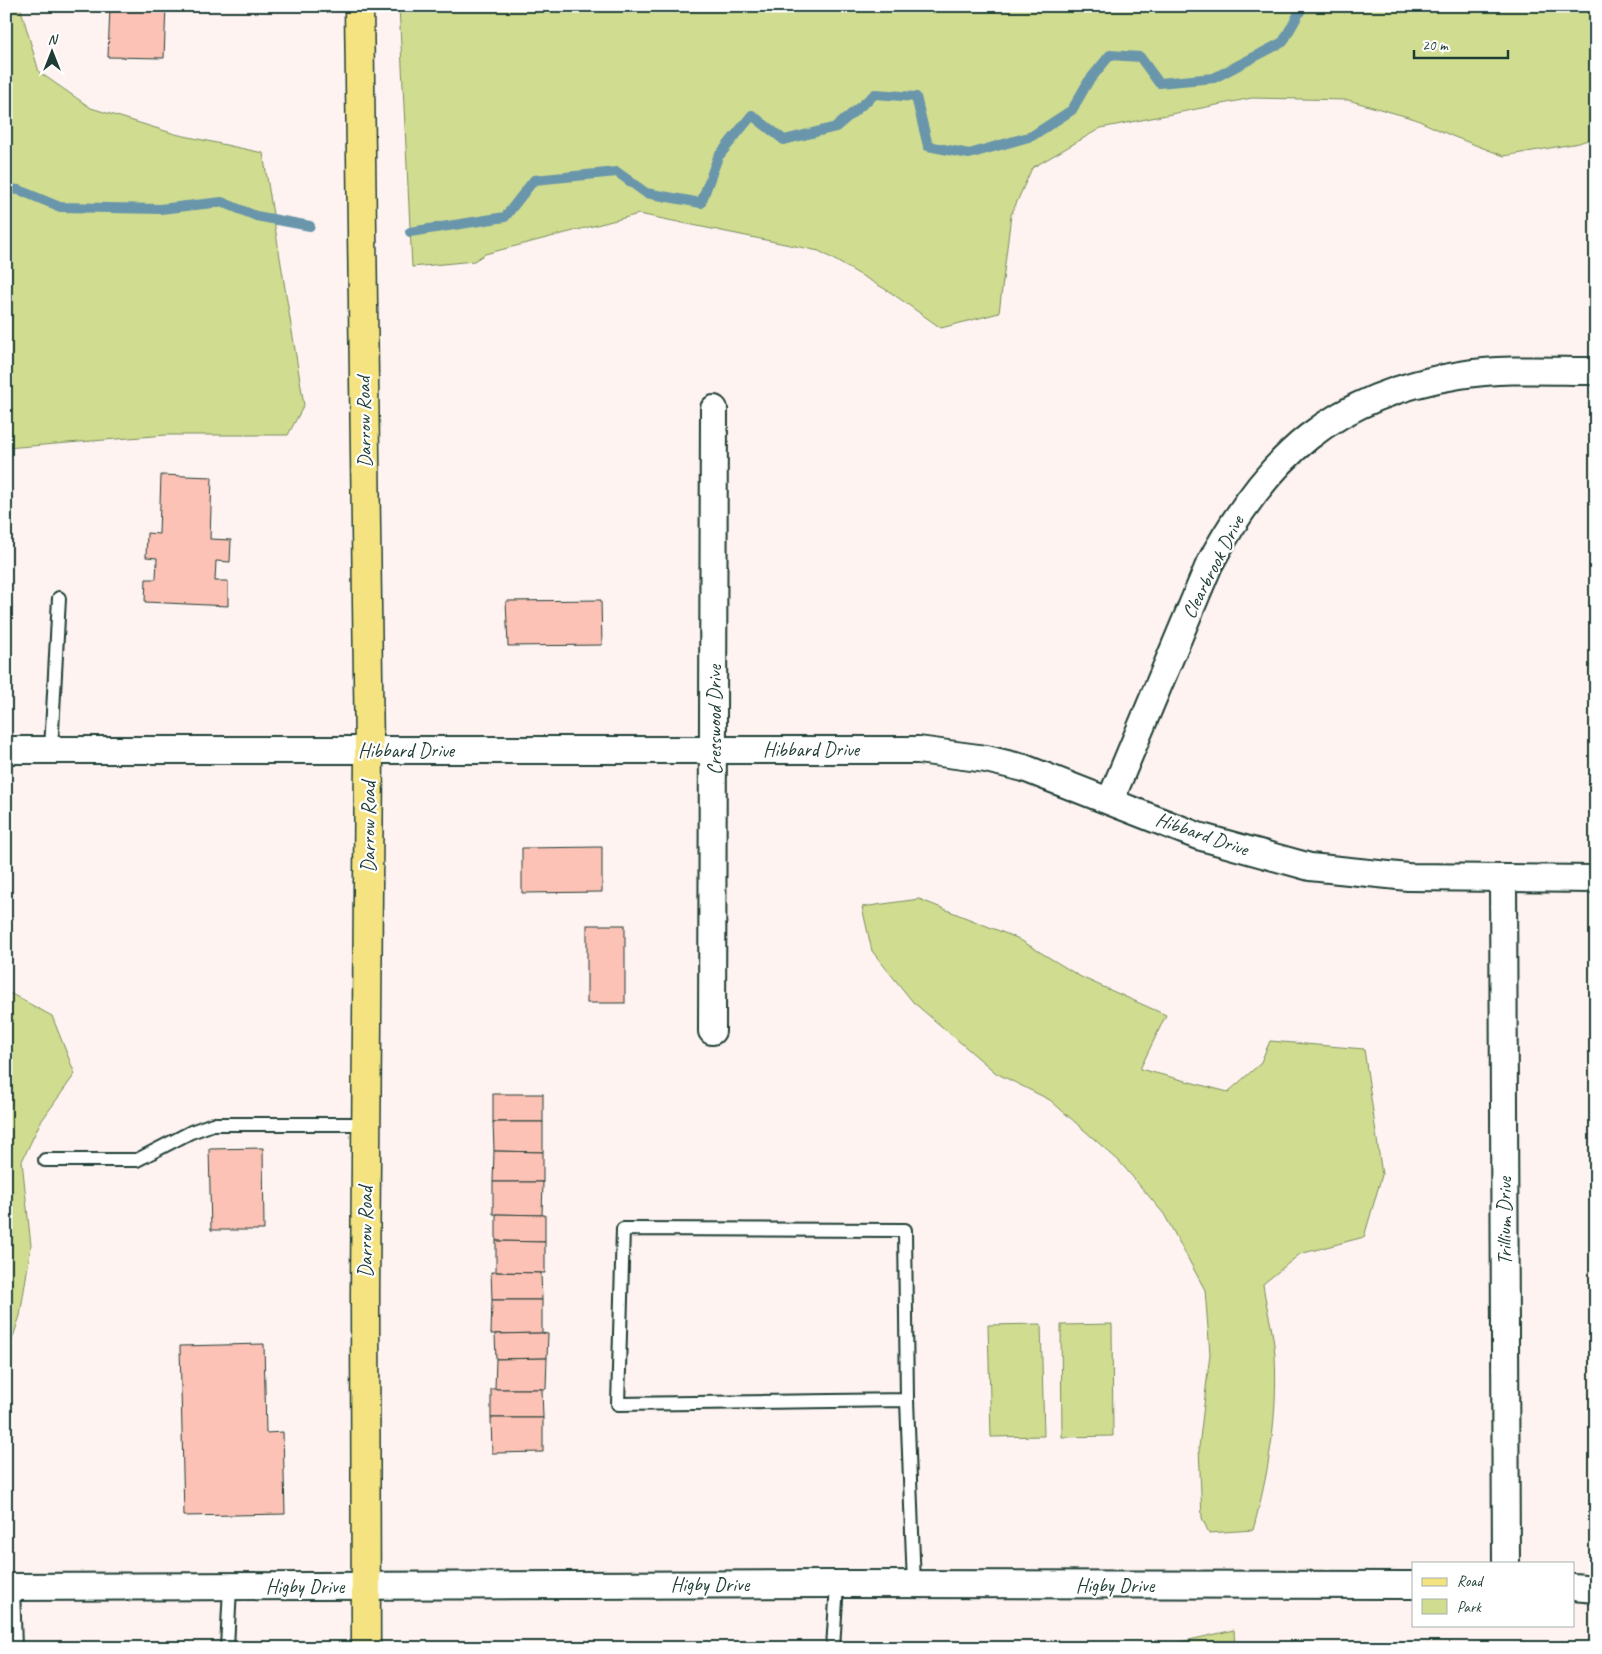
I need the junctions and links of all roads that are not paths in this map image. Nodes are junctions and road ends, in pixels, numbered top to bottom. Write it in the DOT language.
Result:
graph roads {
  1 [pos="359,6"];
  2 [pos="1596,371"];
  3 [pos="714,409"];
  4 [pos="59,598"];
  5 [pos="714,749"];
  6 [pos="6,750"];
  7 [pos="51,750"];
  8 [pos="369,751"];
  9 [pos="1110,801"];
  10 [pos="1596,879"];
  11 [pos="1503,880"];
  12 [pos="712,1031"];
  13 [pos="366,1124"];
  14 [pos="45,1160"];
  15 [pos="906,1400"];
  16 [pos="1506,1562"];
  17 [pos="837,1584"];
  18 [pos="914,1585"];
  19 [pos="1412,1585"];
  20 [pos="366,1586"];
  21 [pos="10,1587"];
  22 [pos="230,1587"];
  23 [pos="1574,1587"];
  24 [pos="1596,1589"];
  25 [pos="15,1648"];
  26 [pos="227,1648"];
  27 [pos="366,1648"];
  28 [pos="833,1648"];
  1 -- 8 [label="main road, Darrow Road"];
  2 -- 9 [label="street, Clearbrook Drive"];
  3 -- 5 [label="street, Cresswood Drive"];
  4 -- 7 [label="lane"];
  5 -- 8 [label="street, Hibbard Drive"];
  5 -- 9 [label="street, Hibbard Drive"];
  5 -- 12 [label="street, Cresswood Drive"];
  6 -- 7 [label="street, Hibbard Drive"];
  7 -- 8 [label="street, Hibbard Drive"];
  8 -- 13 [label="main road, Darrow Road"];
  9 -- 11 [label="street, Hibbard Drive"];
  10 -- 11 [label="street, Hibbard Drive"];
  11 -- 16 [label="street, Trillium Drive"];
  13 -- 14 [label="lane"];
  13 -- 20 [label="main road, Darrow Road"];
  15 -- 15 [label="lane"];
  15 -- 18 [label="lane"];
  17 -- 18 [label="street, Higby Drive"];
  17 -- 20 [label="street, Higby Drive"];
  17 -- 28 [label="lane"];
  18 -- 19 [label="street, Higby Drive"];
  20 -- 22 [label="street, Higby Drive"];
  20 -- 27 [label="main road, Darrow Road"];
  21 -- 22 [label="street, Higby Drive"];
  21 -- 25 [label="lane"];
  22 -- 26 [label="lane"];
  23 -- 24 [label="street"];
}
